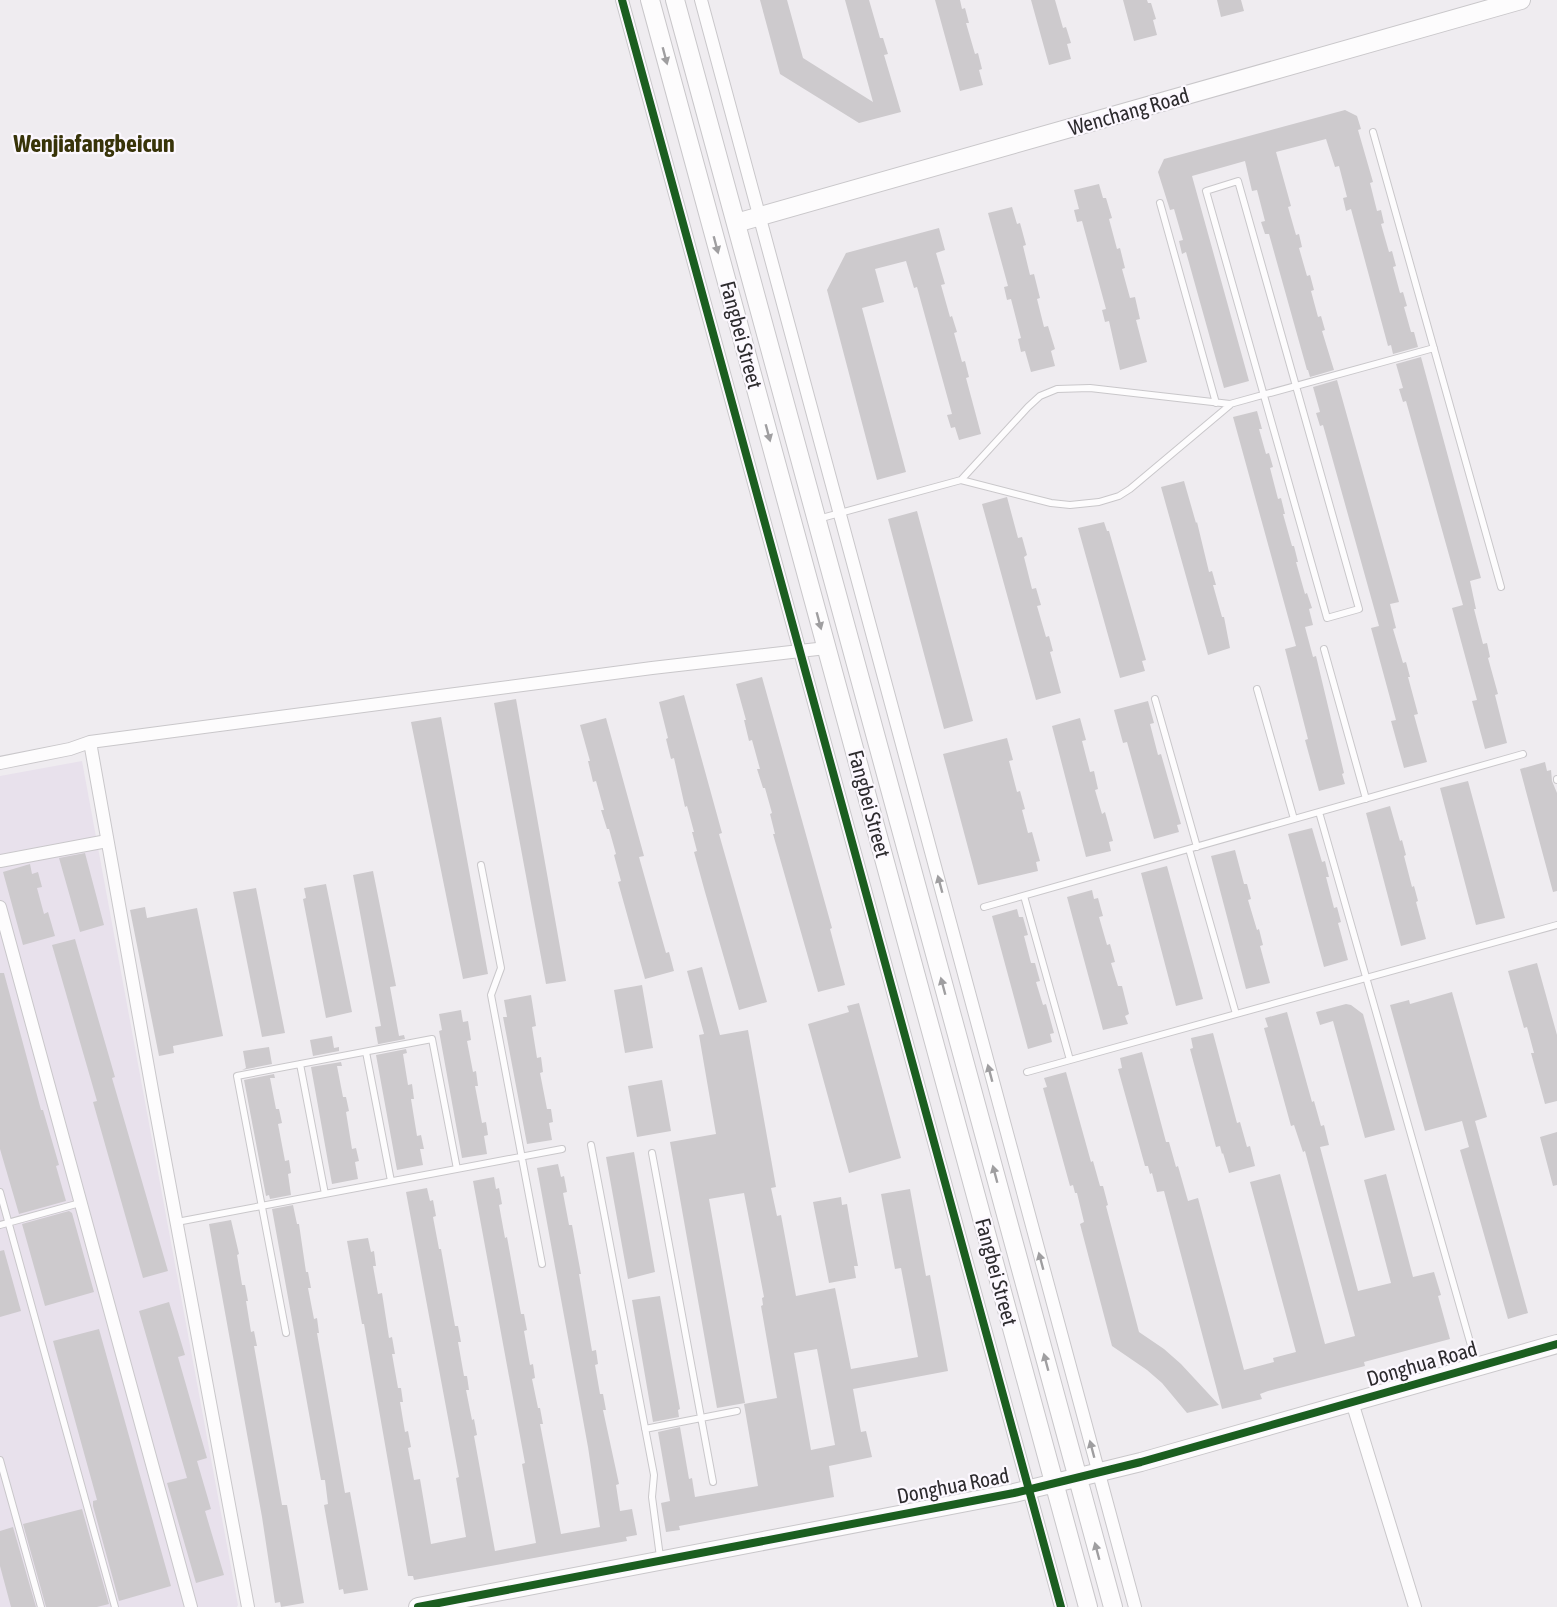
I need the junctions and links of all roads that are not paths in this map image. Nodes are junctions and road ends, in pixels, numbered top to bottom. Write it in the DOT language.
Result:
graph roads {
  1 [pos="622,0"];
  2 [pos="650,0"];
  3 [pos="675,0"];
  4 [pos="701,0"];
  5 [pos="1521,0"];
  6 [pos="1373,132"];
  7 [pos="1160,203"];
  8 [pos="759,216"];
  9 [pos="736,223"];
  10 [pos="1434,348"];
  11 [pos="1296,386"];
  12 [pos="1264,395"];
  13 [pos="1216,403"];
  14 [pos="1230,404"];
  15 [pos="961,480"];
  16 [pos="839,513"];
  17 [pos="816,520"];
  18 [pos="1501,587"];
  19 [pos="826,648"];
  20 [pos="1323,649"];
  21 [pos="800,651"];
  22 [pos="1257,689"];
  23 [pos="1155,699"];
  24 [pos="90,742"];
  25 [pos="1523,754"];
  26 [pos="0,762"];
  27 [pos="1366,799"];
  28 [pos="1319,812"];
  29 [pos="1294,819"];
  30 [pos="106,841"];
  31 [pos="1193,848"];
  32 [pos="0,861"];
  33 [pos="481,865"];
  34 [pos="1024,896"];
  35 [pos="0,906"];
  36 [pos="984,907"];
  37 [pos="1557,925"];
  38 [pos="1366,978"];
  39 [pos="1236,1014"];
  40 [pos="366,1052"];
  41 [pos="1070,1060"];
  42 [pos="300,1064"];
  43 [pos="1027,1072"];
  44 [pos="591,1145"];
  45 [pos="561,1149"];
  46 [pos="652,1153"];
  47 [pos="522,1157"];
  48 [pos="457,1169"];
  49 [pos="391,1181"];
  50 [pos="0,1192"];
  51 [pos="325,1194"];
  52 [pos="81,1203"];
  53 [pos="262,1206"];
  54 [pos="176,1222"];
  55 [pos="9,1223"];
  56 [pos="0,1225"];
  57 [pos="542,1264"];
  58 [pos="286,1333"];
  59 [pos="1557,1344"];
  60 [pos="1476,1367"];
  61 [pos="1352,1402"];
  62 [pos="737,1411"];
  63 [pos="701,1418"];
  64 [pos="645,1428"];
  65 [pos="0,1460"];
  66 [pos="1098,1472"];
  67 [pos="1077,1477"];
  68 [pos="713,1482"];
  69 [pos="1054,1483"];
  70 [pos="1029,1489"];
  71 [pos="661,1561"];
  72 [pos="41,1607"];
  73 [pos="115,1607"];
  74 [pos="191,1607"];
  75 [pos="248,1607"];
  76 [pos="418,1607"];
  77 [pos="1061,1607"];
  78 [pos="1088,1607"];
  79 [pos="1113,1607"];
  80 [pos="1135,1607"];
  81 [pos="1415,1607"];
  1 -- 21 [label="street"];
  2 -- 19 [label="main road, Fangbei Street, one-way"];
  3 -- 9 [label="main road, Fangbei Street"];
  4 -- 8 [label="street"];
  5 -- 8 [label="main road, Wenchang Road"];
  6 -- 10 [label="lane"];
  7 -- 13 [label="lane"];
  8 -- 9 [label="main road, Wenchang Road"];
  8 -- 16 [label="street"];
  9 -- 17 [label="main road, Fangbei Street"];
  10 -- 11 [label="lane"];
  10 -- 18 [label="lane"];
  11 -- 12 [label="lane"];
  11 -- 12 [label="lane"];
  11 -- 12 [label="lane"];
  12 -- 14 [label="lane"];
  13 -- 14 [label="lane"];
  13 -- 15 [label="lane"];
  14 -- 15 [label="lane"];
  15 -- 16 [label="lane"];
  16 -- 17 [label="lane"];
  66 -- 16 [label="street, one-way"];
  67 -- 17 [label="main road, Fangbei Street, one-way"];
  19 -- 21 [label="street"];
  19 -- 69 [label="main road, Fangbei Street"];
  20 -- 27 [label="lane"];
  21 -- 24 [label="street"];
  21 -- 70 [label="street"];
  22 -- 29 [label="lane"];
  23 -- 31 [label="lane"];
  24 -- 26 [label="street"];
  24 -- 30 [label="street"];
  25 -- 27 [label="lane"];
  27 -- 28 [label="lane"];
  28 -- 29 [label="lane"];
  28 -- 38 [label="lane"];
  29 -- 31 [label="lane"];
  30 -- 32 [label="street"];
  30 -- 54 [label="street"];
  31 -- 34 [label="lane"];
  31 -- 39 [label="lane"];
  33 -- 47 [label="lane"];
  34 -- 36 [label="lane"];
  34 -- 41 [label="lane"];
  35 -- 52 [label="street"];
  37 -- 38 [label="lane"];
  38 -- 39 [label="lane"];
  38 -- 60 [label="lane"];
  39 -- 41 [label="lane"];
  40 -- 42 [label="lane"];
  40 -- 48 [label="lane"];
  40 -- 49 [label="lane"];
  41 -- 43 [label="lane"];
  42 -- 51 [label="lane"];
  42 -- 53 [label="lane"];
  44 -- 64 [label="lane"];
  45 -- 47 [label="lane"];
  46 -- 63 [label="lane"];
  47 -- 48 [label="lane"];
  47 -- 57 [label="lane"];
  48 -- 49 [label="lane"];
  49 -- 51 [label="lane"];
  50 -- 55 [label="lane"];
  51 -- 53 [label="lane"];
  52 -- 55 [label="lane"];
  52 -- 74 [label="street"];
  53 -- 54 [label="lane"];
  53 -- 58 [label="lane"];
  54 -- 75 [label="street"];
  55 -- 56 [label="lane"];
  55 -- 73 [label="lane"];
  59 -- 60 [label="main road, Donghua Road"];
  60 -- 61 [label="main road, Donghua Road"];
  61 -- 66 [label="main road, Donghua Road"];
  61 -- 81 [label="street"];
  62 -- 63 [label="lane"];
  63 -- 64 [label="lane"];
  63 -- 68 [label="lane"];
  64 -- 71 [label="lane"];
  65 -- 72 [label="lane"];
  66 -- 67 [label="main road, Donghua Road"];
  66 -- 80 [label="street"];
  67 -- 69 [label="main road, Donghua Road"];
  79 -- 67 [label="main road, Fangbei Street, one-way"];
  69 -- 70 [label="main road, Donghua Road"];
  69 -- 78 [label="main road, Fangbei Street"];
  70 -- 71 [label="main road, Donghua Road"];
  70 -- 77 [label="street"];
  71 -- 76 [label="main road, Donghua Road"];
}
